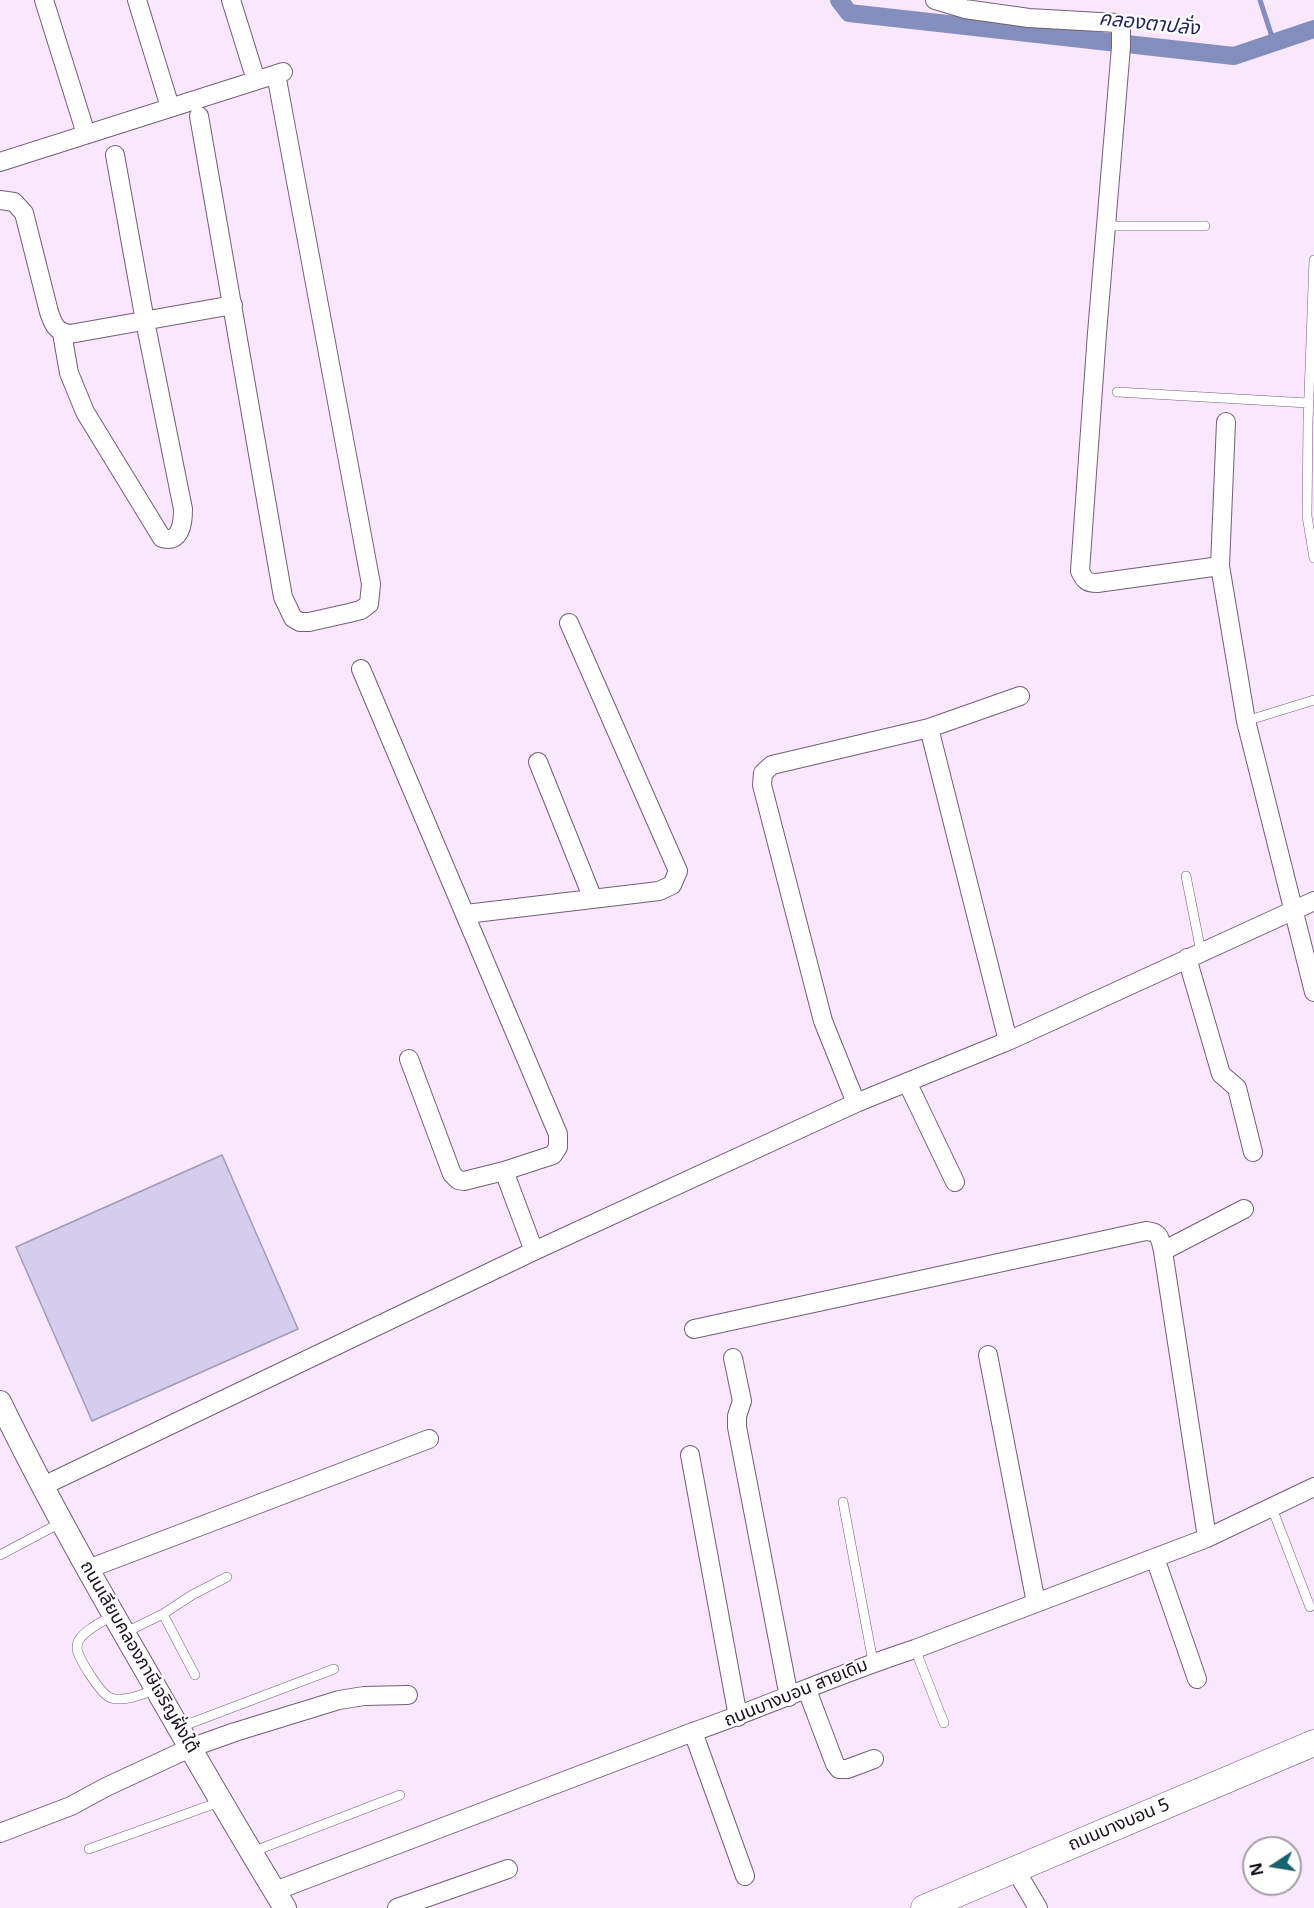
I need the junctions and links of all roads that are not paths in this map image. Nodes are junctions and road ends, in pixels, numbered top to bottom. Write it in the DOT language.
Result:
graph roads {
  1 [pos="44,0"];
  2 [pos="137,0"];
  3 [pos="231,0"];
  4 [pos="935,0"];
  5 [pos="256,80"];
  6 [pos="170,108"];
  7 [pos="200,116"];
  8 [pos="86,134"];
  9 [pos="115,155"];
  10 [pos="0,160"];
  11 [pos="0,200"];
  12 [pos="1106,225"];
  13 [pos="1204,226"];
  14 [pos="1314,260"];
  15 [pos="233,305"];
  16 [pos="145,321"];
  17 [pos="62,333"];
  18 [pos="1117,392"];
  19 [pos="1308,403"];
  20 [pos="1226,423"];
  21 [pos="1314,558"];
  22 [pos="1220,566"];
  23 [pos="568,623"];
  24 [pos="362,669"];
  25 [pos="1020,696"];
  26 [pos="1314,700"];
  27 [pos="1246,721"];
  28 [pos="929,728"];
  29 [pos="538,762"];
  30 [pos="1186,876"];
  31 [pos="593,899"];
  32 [pos="1314,901"];
  33 [pos="1294,909"];
  34 [pos="466,914"];
  35 [pos="1194,955"];
  36 [pos="1314,992"];
  37 [pos="1008,1041"];
  38 [pos="409,1059"];
  39 [pos="907,1082"];
  40 [pos="856,1103"];
  41 [pos="1253,1152"];
  42 [pos="504,1171"];
  43 [pos="955,1182"];
  44 [pos="1244,1209"];
  45 [pos="534,1251"];
  46 [pos="1163,1251"];
  47 [pos="694,1329"];
  48 [pos="988,1355"];
  49 [pos="733,1358"];
  50 [pos="0,1402"];
  51 [pos="429,1439"];
  52 [pos="690,1455"];
  53 [pos="43,1486"];
  54 [pos="1314,1487"];
  55 [pos="843,1502"];
  56 [pos="1272,1508"];
  57 [pos="62,1522"];
  58 [pos="1207,1538"];
  59 [pos="0,1555"];
  60 [pos="1155,1558"];
  61 [pos="88,1569"];
  62 [pos="227,1577"];
  63 [pos="1036,1603"];
  64 [pos="1310,1607"];
  65 [pos="163,1614"];
  66 [pos="119,1624"];
  67 [pos="915,1649"];
  68 [pos="873,1662"];
  69 [pos="334,1669"];
  70 [pos="195,1675"];
  71 [pos="1197,1679"];
  72 [pos="156,1690"];
  73 [pos="807,1690"];
  74 [pos="408,1695"];
  75 [pos="789,1697"];
  76 [pos="738,1717"];
  77 [pos="944,1723"];
  78 [pos="178,1728"];
  79 [pos="693,1732"];
  80 [pos="1314,1743"];
  81 [pos="190,1748"];
  82 [pos="874,1759"];
  83 [pos="400,1795"];
  84 [pos="222,1801"];
  85 [pos="0,1833"];
  86 [pos="89,1849"];
  87 [pos="252,1852"];
  88 [pos="508,1869"];
  89 [pos="1015,1869"];
  90 [pos="745,1876"];
  91 [pos="280,1900"];
  92 [pos="397,1908"];
  93 [pos="924,1908"];
  94 [pos="1038,1908"];
  1 -- 8 [label="street"];
  2 -- 6 [label="street"];
  3 -- 5 [label="street"];
  4 -- 12 [label="street"];
  5 -- 6 [label="street"];
  5 -- 15 [label="street"];
  6 -- 8 [label="street"];
  7 -- 15 [label="street"];
  8 -- 10 [label="street"];
  9 -- 16 [label="street"];
  11 -- 17 [label="street"];
  12 -- 13 [label="lane"];
  12 -- 22 [label="street"];
  14 -- 19 [label="lane"];
  15 -- 16 [label="street"];
  16 -- 17 [label="street"];
  16 -- 17 [label="street"];
  18 -- 19 [label="lane"];
  19 -- 21 [label="lane"];
  20 -- 22 [label="street"];
  22 -- 27 [label="street"];
  23 -- 31 [label="street"];
  24 -- 34 [label="street"];
  25 -- 28 [label="street"];
  26 -- 27 [label="lane"];
  27 -- 33 [label="street"];
  28 -- 37 [label="street"];
  28 -- 40 [label="street"];
  29 -- 31 [label="street"];
  30 -- 35 [label="lane"];
  31 -- 34 [label="street"];
  32 -- 33 [label="street"];
  33 -- 35 [label="street"];
  33 -- 36 [label="street"];
  34 -- 42 [label="street"];
  35 -- 37 [label="street"];
  35 -- 41 [label="street"];
  37 -- 39 [label="street"];
  38 -- 42 [label="street"];
  39 -- 40 [label="street"];
  39 -- 43 [label="street"];
  40 -- 45 [label="street"];
  42 -- 45 [label="street"];
  44 -- 46 [label="street"];
  45 -- 53 [label="street"];
  46 -- 47 [label="street"];
  46 -- 58 [label="street"];
  48 -- 63 [label="street"];
  49 -- 75 [label="street"];
  50 -- 53 [label="street, ถนนเลียบคลองภาษีเจริญฝั่งใต้"];
  51 -- 61 [label="street"];
  52 -- 76 [label="street"];
  53 -- 57 [label="street, ถนนเลียบคลองภาษีเจริญฝั่งใต้"];
  54 -- 56 [label="street, ถนนบางบอน สายเดิม"];
  55 -- 68 [label="lane"];
  56 -- 58 [label="street, ถนนบางบอน สายเดิม"];
  56 -- 64 [label="lane"];
  57 -- 59 [label="lane"];
  57 -- 61 [label="street, ถนนเลียบคลองภาษีเจริญฝั่งใต้"];
  58 -- 60 [label="street, ถนนบางบอน สายเดิม"];
  60 -- 63 [label="street, ถนนบางบอน สายเดิม"];
  60 -- 71 [label="street"];
  61 -- 66 [label="street, ถนนเลียบคลองภาษีเจริญฝั่งใต้"];
  62 -- 65 [label="lane"];
  63 -- 67 [label="street, ถนนบางบอน สายเดิม"];
  65 -- 66 [label="lane"];
  65 -- 70 [label="lane"];
  66 -- 72 [label="street, ถนนเลียบคลองภาษีเจริญฝั่งใต้"];
  66 -- 72 [label="lane"];
  67 -- 68 [label="street, ถนนบางบอน สายเดิม"];
  67 -- 77 [label="lane"];
  68 -- 73 [label="street, ถนนบางบอน สายเดิม"];
  69 -- 78 [label="lane"];
  72 -- 78 [label="street, ถนนเลียบคลองภาษีเจริญฝั่งใต้"];
  73 -- 75 [label="street, ถนนบางบอน สายเดิม"];
  73 -- 82 [label="street"];
  74 -- 81 [label="street"];
  75 -- 76 [label="street, ถนนบางบอน สายเดิม"];
  76 -- 79 [label="street, ถนนบางบอน สายเดิม"];
  78 -- 81 [label="street, ถนนเลียบคลองภาษีเจริญฝั่งใต้"];
  79 -- 90 [label="street"];
  79 -- 91 [label="street, ถนนบางบอน สายเดิม"];
  80 -- 89 [label="main road, ถนนบางบอน 5"];
  81 -- 84 [label="street, ถนนเลียบคลองภาษีเจริญฝั่งใต้"];
  81 -- 85 [label="street"];
  83 -- 87 [label="lane"];
  84 -- 86 [label="lane"];
  84 -- 87 [label="street, ถนนเลียบคลองภาษีเจริญฝั่งใต้"];
  87 -- 91 [label="street, ถนนเลียบคลองภาษีเจริญฝั่งใต้"];
  88 -- 92 [label="street"];
  89 -- 93 [label="main road, ถนนบางบอน 5"];
  89 -- 94 [label="street"];
}
